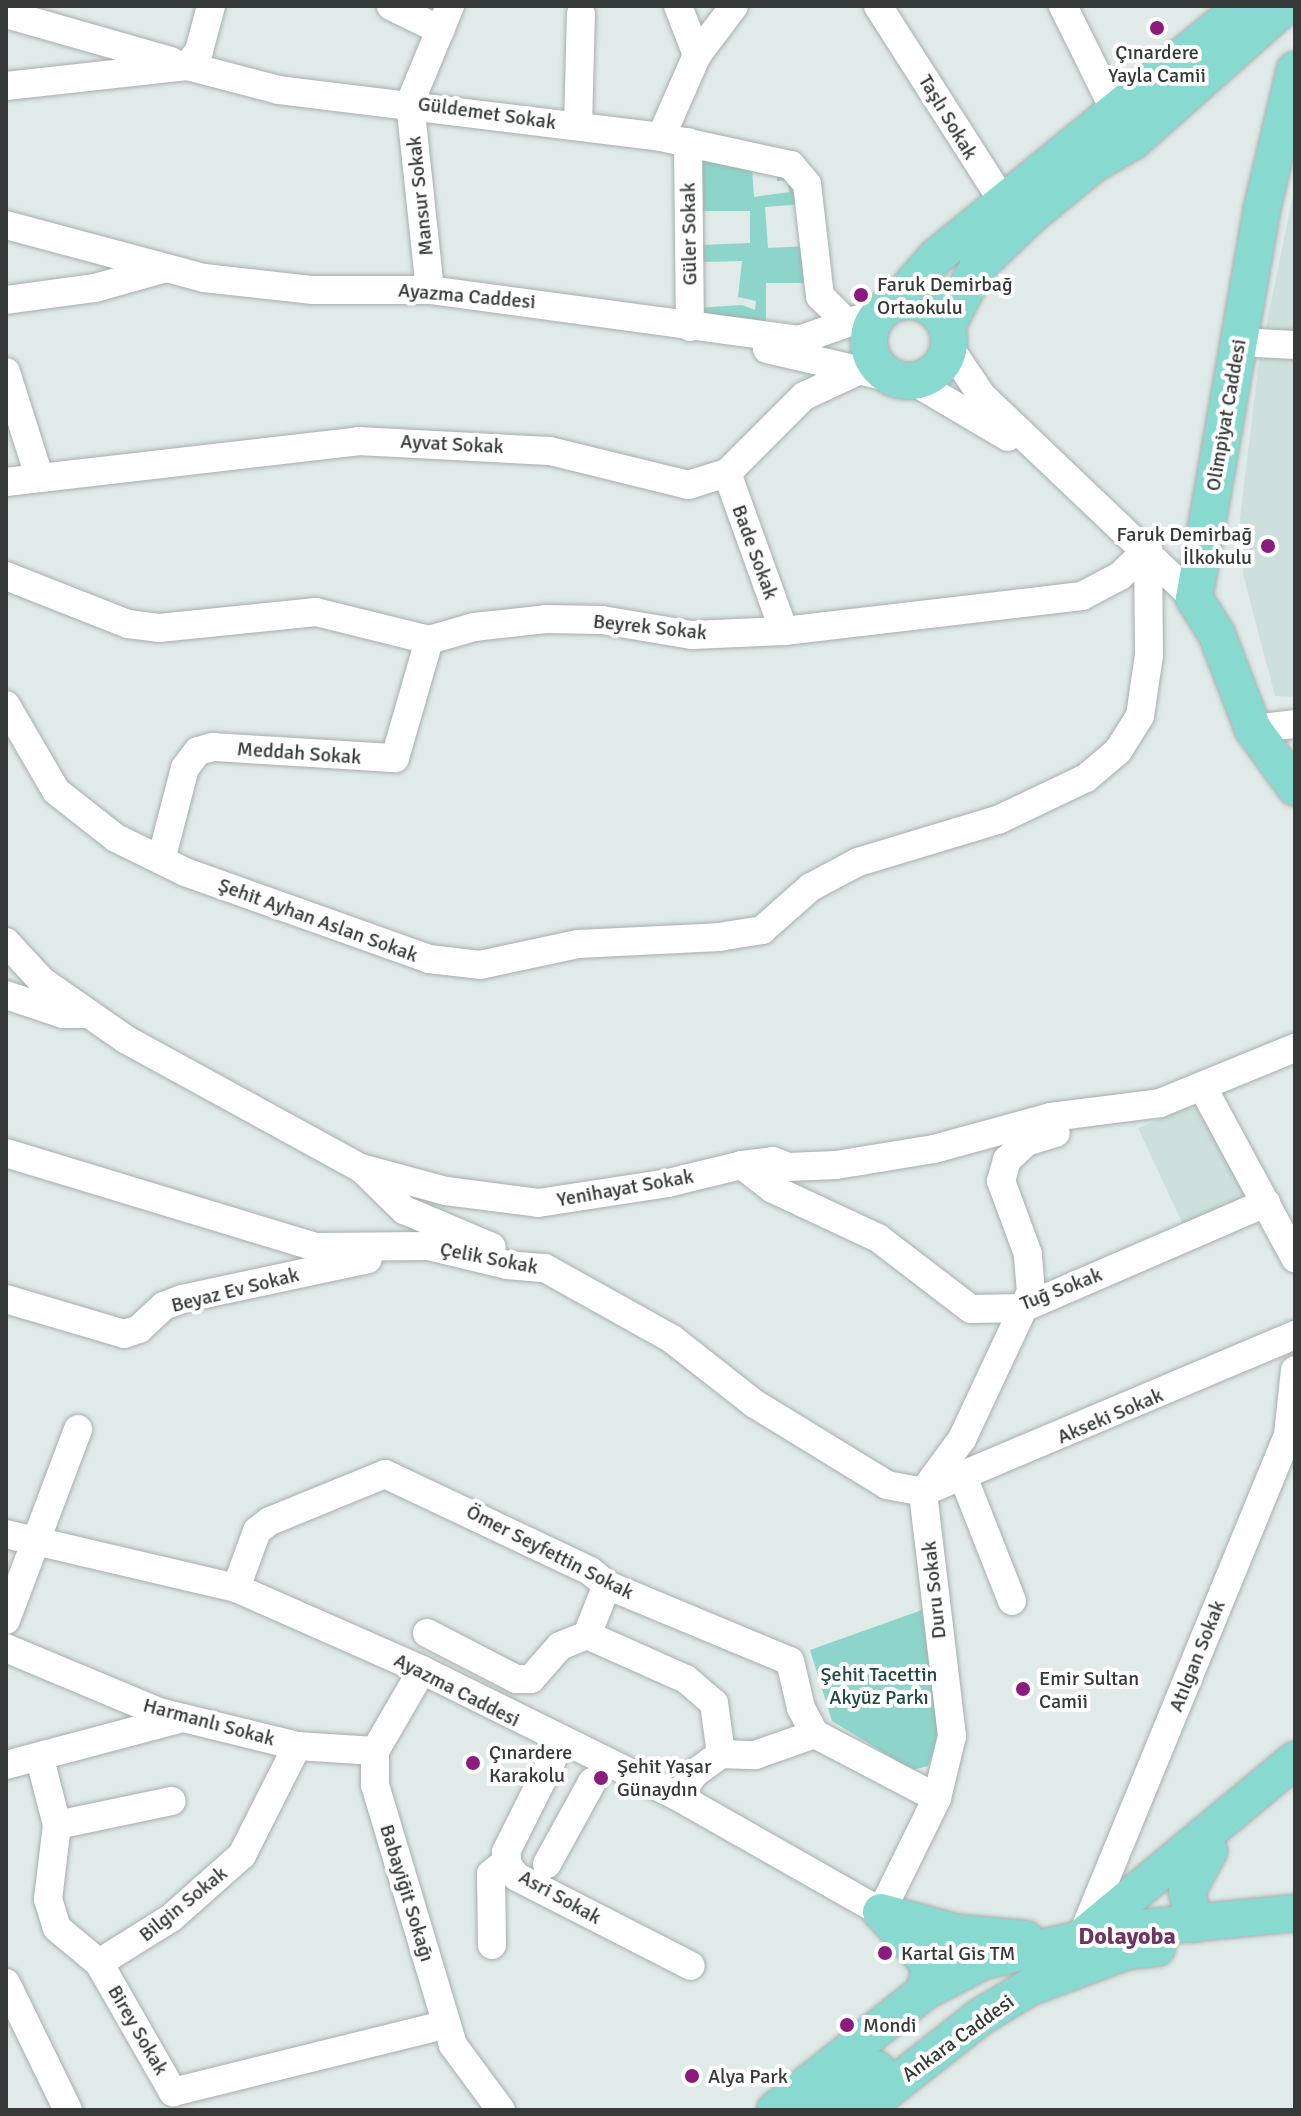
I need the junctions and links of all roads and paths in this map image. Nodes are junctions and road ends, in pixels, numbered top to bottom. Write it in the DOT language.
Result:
graph roads {
  1 [pos="391,6"];
  2 [pos="678,6"];
  3 [pos="734,6"];
  4 [pos="878,6"];
  5 [pos="1063,6"];
  6 [pos="1244,6"];
  7 [pos="1285,6"];
  8 [pos="211,7"];
  9 [pos="6,14"];
  10 [pos="581,14"];
  11 [pos="445,18"];
  12 [pos="697,55"];
  13 [pos="187,66"];
  14 [pos="1295,70"];
  15 [pos="6,86"];
  16 [pos="410,103"];
  17 [pos="578,126"];
  18 [pos="1123,127"];
  19 [pos="674,139"];
  20 [pos="1011,216"];
  21 [pos="6,225"];
  22 [pos="165,269"];
  23 [pos="430,290"];
  24 [pos="6,300"];
  25 [pos="874,312"];
  26 [pos="690,327"];
  27 [pos="948,336"];
  28 [pos="1239,342"];
  29 [pos="1295,345"];
  30 [pos="6,372"];
  31 [pos="856,372"];
  32 [pos="903,380"];
  33 [pos="1043,458"];
  34 [pos="727,473"];
  35 [pos="39,476"];
  36 [pos="6,482"];
  37 [pos="1148,549"];
  38 [pos="6,576"];
  39 [pos="1194,598"];
  40 [pos="784,631"];
  41 [pos="429,640"];
  42 [pos="6,705"];
  43 [pos="1295,724"];
  44 [pos="1253,729"];
  45 [pos="1295,787"];
  46 [pos="161,860"];
  47 [pos="6,942"];
  48 [pos="6,995"];
  49 [pos="90,1015"];
  50 [pos="1295,1048"];
  51 [pos="1202,1086"];
  52 [pos="1160,1103"];
  53 [pos="6,1153"];
  54 [pos="742,1165"];
  55 [pos="361,1168"];
  56 [pos="1266,1203"];
  57 [pos="428,1246"];
  58 [pos="1295,1258"];
  59 [pos="545,1268"];
  60 [pos="6,1299"];
  61 [pos="1023,1308"];
  62 [pos="1295,1335"];
  63 [pos="1295,1370"];
  64 [pos="78,1429"];
  65 [pos="964,1479"];
  66 [pos="923,1492"];
  67 [pos="6,1534"];
  68 [pos="37,1543"];
  69 [pos="607,1585"];
  70 [pos="236,1588"];
  71 [pos="1012,1601"];
  72 [pos="6,1620"];
  73 [pos="427,1633"];
  74 [pos="587,1635"];
  75 [pos="6,1648"];
  76 [pos="422,1670"];
  77 [pos="186,1718"];
  78 [pos="815,1734"];
  79 [pos="561,1742"];
  80 [pos="297,1746"];
  81 [pos="375,1751"];
  82 [pos="721,1754"];
  83 [pos="40,1759"];
  84 [pos="1295,1760"];
  85 [pos="6,1765"];
  86 [pos="592,1782"];
  87 [pos="677,1796"];
  88 [pos="1252,1796"];
  89 [pos="937,1798"];
  90 [pos="172,1801"];
  91 [pos="531,1802"];
  92 [pos="571,1820"];
  93 [pos="57,1825"];
  94 [pos="1209,1851"];
  95 [pos="507,1861"];
  96 [pos="547,1864"];
  97 [pos="881,1912"];
  98 [pos="1295,1913"];
  99 [pos="1194,1924"];
  100 [pos="1122,1930"];
  101 [pos="1295,1935"];
  102 [pos="1081,1938"];
  103 [pos="492,1945"];
  104 [pos="99,1963"];
  105 [pos="691,1966"];
  106 [pos="988,1982"];
  107 [pos="6,1983"];
  108 [pos="925,1991"];
  109 [pos="448,2044"];
  110 [pos="68,2110"];
  111 [pos="501,2110"];
  112 [pos="775,2110"];
  113 [pos="825,2110"];
  114 [pos="862,2110"];
  1 -- 11 [label="street"];
  2 -- 12 [label="street"];
  3 -- 12 [label="street"];
  4 -- 20 [label="street, Taşlı Sokak"];
  5 -- 18 [label="street"];
  6 -- 18 [label="main road"];
  7 -- 18 [label="main road"];
  8 -- 13 [label="street"];
  9 -- 13 [label="street"];
  10 -- 17 [label="street"];
  11 -- 16 [label="street"];
  12 -- 19 [label="street"];
  13 -- 15 [label="street, Güldemet Sokak"];
  13 -- 16 [label="street, Güldemet Sokak"];
  14 -- 28 [label="main road, Olimpiyat Caddesi"];
  16 -- 17 [label="street, Güldemet Sokak"];
  16 -- 23 [label="street, Mansur Sokak"];
  17 -- 19 [label="street, Güldemet Sokak"];
  18 -- 20 [label="main road"];
  19 -- 25 [label="street, Güldemet Sokak"];
  19 -- 26 [label="street, Güler Sokak"];
  20 -- 25 [label="main road"];
  20 -- 27 [label="main road"];
  21 -- 22 [label="street, Ayazma Caddesi"];
  22 -- 23 [label="street, Ayazma Caddesi"];
  22 -- 24 [label="street"];
  23 -- 26 [label="street, Ayazma Caddesi"];
  25 -- 26 [label="street, Ayazma Caddesi"];
  25 -- 27 [label="main road"];
  25 -- 32 [label="main road"];
  26 -- 31 [label="street"];
  27 -- 32 [label="main road"];
  27 -- 33 [label="street"];
  28 -- 29 [label="street"];
  28 -- 39 [label="main road, Olimpiyat Caddesi"];
  30 -- 35 [label="street"];
  31 -- 32 [label="street"];
  31 -- 34 [label="street, Ayvat Sokak"];
  32 -- 33 [label="street"];
  33 -- 37 [label="street"];
  34 -- 35 [label="street, Ayvat Sokak"];
  34 -- 40 [label="street, Bade Sokak"];
  35 -- 36 [label="street, Ayvat Sokak"];
  37 -- 39 [label="street"];
  37 -- 40 [label="street, Beyrek Sokak"];
  37 -- 46 [label="street, Şehit Ayhan Aslan Sokak"];
  38 -- 41 [label="street"];
  39 -- 44 [label="main road"];
  40 -- 41 [label="street, Beyrek Sokak"];
  41 -- 46 [label="street, Meddah Sokak"];
  42 -- 46 [label="street, Şehit Ayhan Aslan Sokak"];
  43 -- 44 [label="street"];
  44 -- 45 [label="main road"];
  47 -- 49 [label="street, Yenihayat Sokak"];
  48 -- 49 [label="street"];
  49 -- 55 [label="street, Yenihayat Sokak"];
  50 -- 51 [label="street, Yenihayat Sokak"];
  51 -- 52 [label="street, Yenihayat Sokak"];
  51 -- 56 [label="street"];
  52 -- 54 [label="street, Yenihayat Sokak"];
  52 -- 61 [label="street"];
  53 -- 57 [label="street, Çelik Sokak"];
  54 -- 55 [label="street, Yenihayat Sokak"];
  54 -- 61 [label="street, Tuğ Sokak"];
  55 -- 59 [label="street"];
  56 -- 58 [label="street"];
  56 -- 61 [label="street, Tuğ Sokak"];
  57 -- 59 [label="street, Çelik Sokak"];
  57 -- 60 [label="street, Beyaz Ev Sokak"];
  59 -- 66 [label="street, Çelik Sokak"];
  61 -- 66 [label="street"];
  62 -- 65 [label="street, Akseki Sokak"];
  63 -- 102 [label="street, Atılgan Sokak"];
  64 -- 68 [label="street"];
  65 -- 66 [label="street, Akseki Sokak"];
  65 -- 71 [label="street"];
  66 -- 89 [label="street, Duru Sokak"];
  67 -- 68 [label="street, Ayazma Caddesi"];
  68 -- 70 [label="street, Ayazma Caddesi"];
  68 -- 72 [label="street"];
  69 -- 70 [label="street, Ömer Seyfettin Sokak"];
  69 -- 74 [label="street"];
  69 -- 78 [label="street, Ömer Seyfettin Sokak"];
  70 -- 76 [label="street, Ayazma Caddesi"];
  73 -- 74 [label="street"];
  74 -- 82 [label="street"];
  75 -- 77 [label="street, Harmanlı Sokak"];
  76 -- 79 [label="street, Ayazma Caddesi"];
  76 -- 81 [label="street"];
  77 -- 80 [label="street, Harmanlı Sokak"];
  77 -- 83 [label="street"];
  78 -- 82 [label="street"];
  78 -- 89 [label="street"];
  79 -- 87 [label="street, Ayazma Caddesi"];
  79 -- 91 [label="street, Asri Sokak"];
  80 -- 81 [label="street, Harmanlı Sokak"];
  80 -- 104 [label="street, Bilgin Sokak"];
  81 -- 109 [label="street, Babayiğit Sokağı"];
  82 -- 87 [label="street"];
  83 -- 85 [label="street"];
  83 -- 93 [label="street, Birey Sokak"];
  84 -- 88 [label="main road"];
  86 -- 92 [label="street"];
  87 -- 97 [label="street, Ayazma Caddesi"];
  88 -- 94 [label="main road"];
  88 -- 102 [label="main road"];
  89 -- 97 [label="street, Duru Sokak"];
  90 -- 93 [label="street"];
  91 -- 92 [label="street"];
  91 -- 95 [label="street, Asri Sokak"];
  92 -- 96 [label="street"];
  93 -- 104 [label="street, Birey Sokak"];
  94 -- 99 [label="main road"];
  94 -- 100 [label="main road"];
  95 -- 103 [label="street"];
  95 -- 105 [label="street, Asri Sokak"];
  97 -- 102 [label="main road"];
  97 -- 106 [label="main road"];
  97 -- 108 [label="main road"];
  98 -- 99 [label="main road, Ankara Caddesi"];
  99 -- 100 [label="main road, Ankara Caddesi"];
  100 -- 102 [label="main road, Ankara Caddesi"];
  100 -- 106 [label="main road"];
  101 -- 106 [label="main road, Ankara Caddesi"];
  102 -- 106 [label="main road, Ankara Caddesi"];
  104 -- 109 [label="street, Birey Sokak"];
  106 -- 108 [label="main road, Ankara Caddesi"];
  106 -- 113 [label="main road"];
  106 -- 114 [label="main road, Ankara Caddesi"];
  107 -- 110 [label="street"];
  108 -- 112 [label="main road, Ankara Caddesi"];
  109 -- 111 [label="street, Babayiğit Sokağı"];
}
